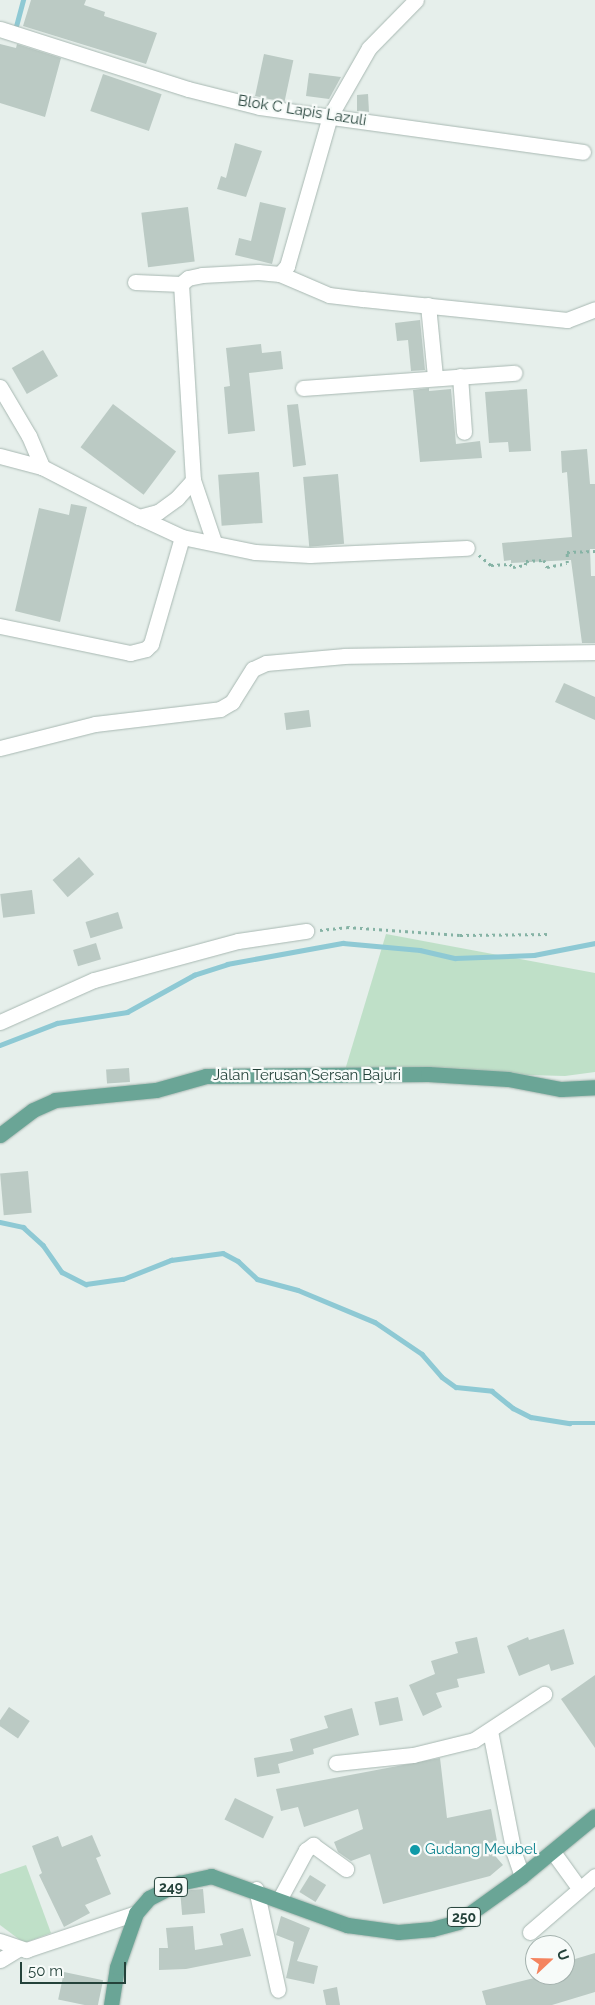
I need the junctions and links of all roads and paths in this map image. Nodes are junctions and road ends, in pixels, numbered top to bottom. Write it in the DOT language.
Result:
graph roads {
  1 [pos="416,0"];
  2 [pos="0,29"];
  3 [pos="330,116"];
  4 [pos="583,152"];
  5 [pos="280,274"];
  6 [pos="135,282"];
  7 [pos="181,284"];
  8 [pos="428,304"];
  9 [pos="595,309"];
  10 [pos="514,373"];
  11 [pos="460,376"];
  12 [pos="435,377"];
  13 [pos="0,387"];
  14 [pos="303,388"];
  15 [pos="464,432"];
  16 [pos="0,456"];
  17 [pos="42,467"];
  18 [pos="193,480"];
  19 [pos="139,517"];
  20 [pos="182,537"];
  21 [pos="214,542"];
  22 [pos="467,548"];
  23 [pos="595,551"];
  24 [pos="0,626"];
  25 [pos="595,652"];
  26 [pos="0,748"];
  27 [pos="306,931"];
  28 [pos="551,934"];
  29 [pos="0,1022"];
  30 [pos="595,1087"];
  31 [pos="0,1135"];
  32 [pos="544,1694"];
  33 [pos="490,1732"];
  34 [pos="336,1763"];
  35 [pos="595,1816"];
  36 [pos="553,1852"];
  37 [pos="346,1869"];
  38 [pos="522,1876"];
  39 [pos="595,1876"];
  40 [pos="579,1888"];
  41 [pos="256,1890"];
  42 [pos="279,1900"];
  43 [pos="304,1911"];
  44 [pos="136,1913"];
  45 [pos="530,1932"];
  46 [pos="0,1941"];
  47 [pos="18,1949"];
  48 [pos="0,1960"];
  49 [pos="278,1990"];
  50 [pos="111,2005"];
  1 -- 3 [label="street"];
  2 -- 3 [label="street, Blok C Lapis Lazuli"];
  3 -- 4 [label="street, Blok C Lapis Lazuli"];
  3 -- 5 [label="street"];
  5 -- 7 [label="street"];
  5 -- 8 [label="street"];
  6 -- 7 [label="street"];
  7 -- 18 [label="street"];
  8 -- 9 [label="street"];
  8 -- 12 [label="street"];
  10 -- 11 [label="street"];
  11 -- 12 [label="street"];
  11 -- 15 [label="street"];
  12 -- 14 [label="street"];
  13 -- 17 [label="street"];
  16 -- 17 [label="street"];
  17 -- 19 [label="street"];
  18 -- 19 [label="street"];
  18 -- 21 [label="street"];
  19 -- 20 [label="street"];
  20 -- 21 [label="street"];
  20 -- 24 [label="street"];
  21 -- 22 [label="street"];
  22 -- 23 [label="path"];
  25 -- 26 [label="street"];
  27 -- 28 [label="path"];
  27 -- 29 [label="street"];
  30 -- 31 [label="main road, Jalan Terusan Sersan Bajuri"];
  32 -- 33 [label="street"];
  33 -- 34 [label="street"];
  33 -- 38 [label="street"];
  35 -- 36 [label="main road, 250"];
  36 -- 38 [label="main road, 250"];
  36 -- 40 [label="street"];
  37 -- 42 [label="street"];
  38 -- 43 [label="main road, 250"];
  39 -- 40 [label="street"];
  40 -- 45 [label="street"];
  41 -- 42 [label="main road, 249"];
  41 -- 44 [label="main road, 249"];
  41 -- 49 [label="street"];
  42 -- 43 [label="main road, 249"];
  44 -- 47 [label="street"];
  44 -- 50 [label="main road, 249"];
  46 -- 47 [label="street"];
  47 -- 48 [label="street"];
}
